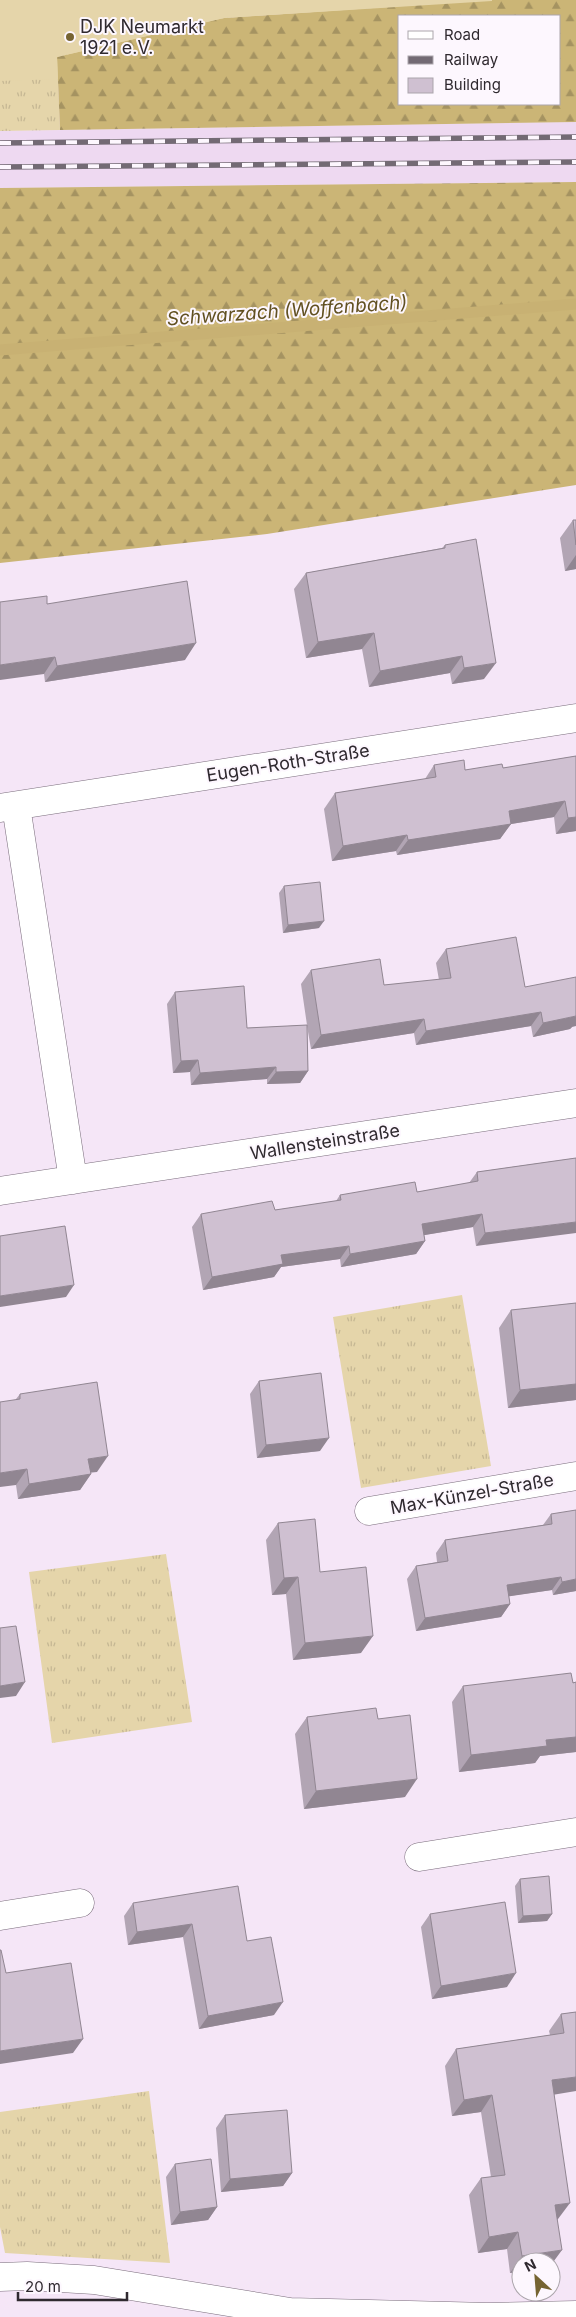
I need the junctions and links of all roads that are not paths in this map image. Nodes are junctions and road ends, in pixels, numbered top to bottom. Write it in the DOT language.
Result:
graph roads {
  1 [pos="576,718"];
  2 [pos="8,807"];
  3 [pos="576,1103"];
  4 [pos="73,1180"];
  5 [pos="0,1191"];
  6 [pos="576,1476"];
  7 [pos="369,1511"];
  8 [pos="576,1832"];
  9 [pos="419,1857"];
  10 [pos="80,1903"];
  11 [pos="0,1916"];
  12 [pos="0,2277"];
  13 [pos="290,2314"];
  14 [pos="576,2315"];
  1 -- 2 [label="street, Eugen-Roth-Straße"];
  2 -- 4 [label="street"];
  3 -- 4 [label="street, Wallensteinstraße"];
  4 -- 5 [label="street, Wallensteinstraße"];
  6 -- 7 [label="street, Max-Künzel-Straße"];
  8 -- 9 [label="street"];
  10 -- 11 [label="street"];
  12 -- 13 [label="street"];
  13 -- 14 [label="street"];
}
